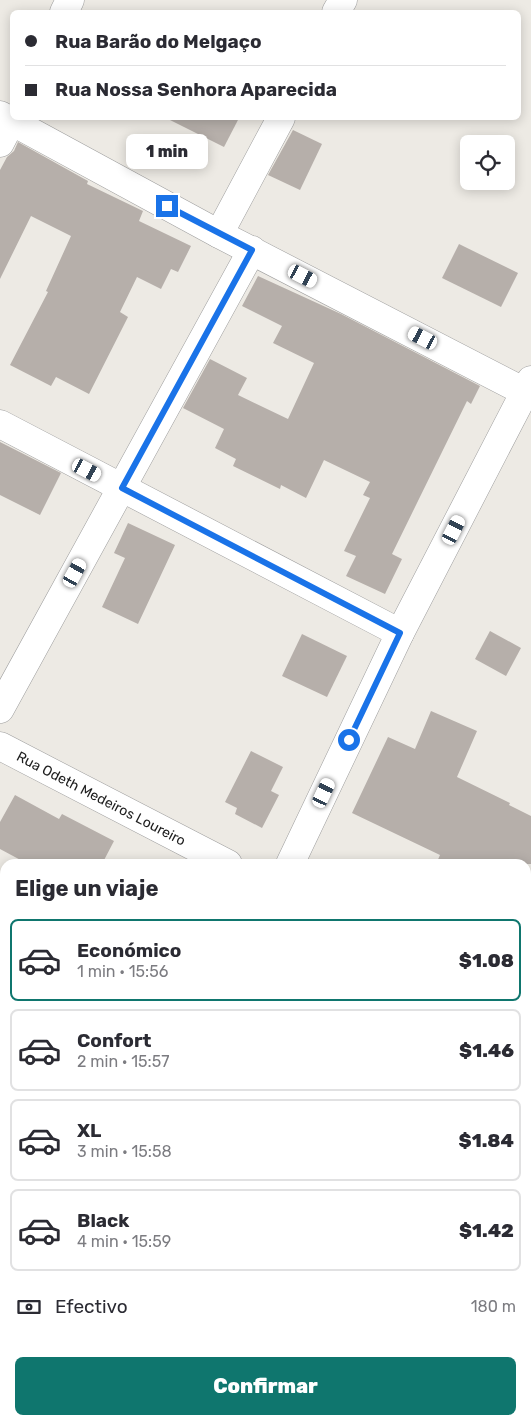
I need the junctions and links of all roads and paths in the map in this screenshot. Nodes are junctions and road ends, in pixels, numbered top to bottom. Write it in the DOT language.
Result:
graph roads {
  1 [pos="280,120"];
  2 [pos="6,124"];
  3 [pos="219,234"];
  4 [pos="252,250"];
  5 [pos="528,386"];
  6 [pos="0,424"];
  7 [pos="122,488"];
  8 [pos="400,633"];
  9 [pos="0,709"];
  10 [pos="0,746"];
  11 [pos="218,859"];
  12 [pos="292,859"];
  1 -- 3 [label="street"];
  2 -- 3 [label="street"];
  3 -- 4 [label="street"];
  4 -- 5 [label="street"];
  4 -- 7 [label="street"];
  5 -- 8 [label="street"];
  6 -- 7 [label="street"];
  7 -- 8 [label="street"];
  7 -- 9 [label="street"];
  8 -- 12 [label="street"];
  10 -- 11 [label="street, Rua Odeth Medeiros Loureiro"];
}
